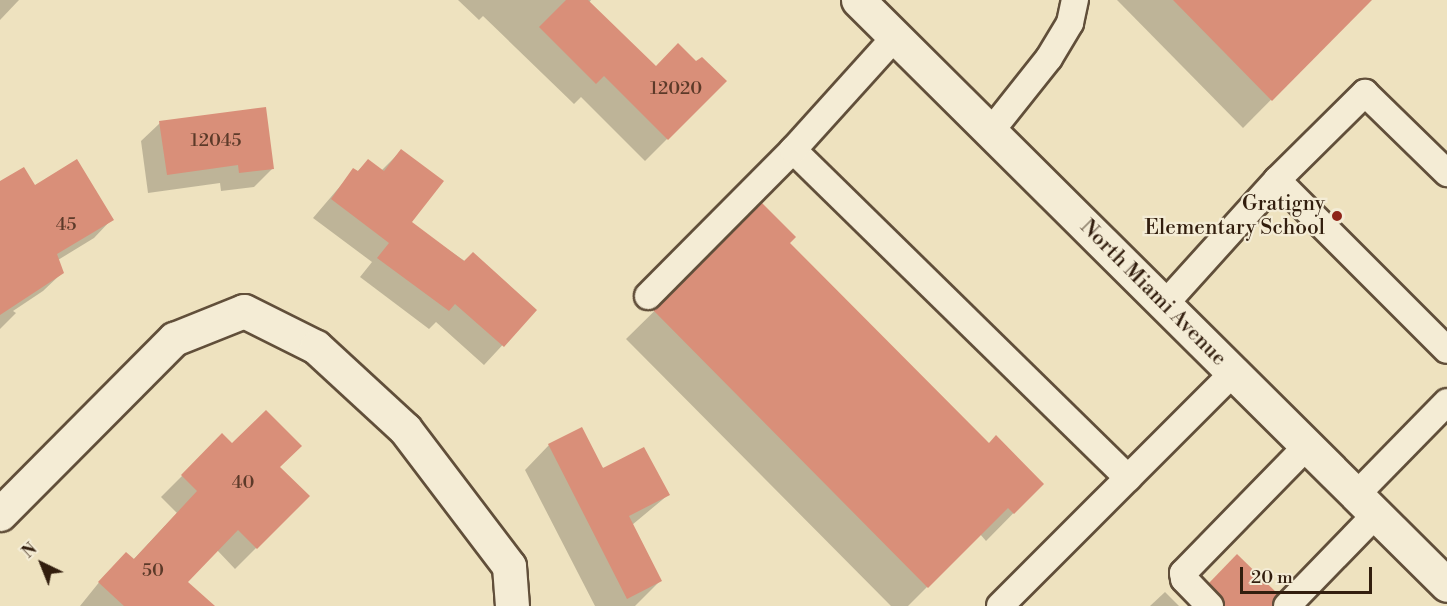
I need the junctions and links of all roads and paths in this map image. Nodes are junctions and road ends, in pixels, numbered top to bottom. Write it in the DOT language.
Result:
graph roads {
  1 [pos="858,0"];
  2 [pos="1075,0"];
  3 [pos="895,37"];
  4 [pos="992,131"];
  5 [pos="793,150"];
  6 [pos="1447,173"];
  7 [pos="1277,180"];
  8 [pos="648,296"];
  9 [pos="1164,304"];
  10 [pos="1447,350"];
  11 [pos="1233,373"];
  12 [pos="1447,402"];
  13 [pos="1307,447"];
  14 [pos="1128,478"];
  15 [pos="1366,504"];
  16 [pos="0,514"];
  17 [pos="1447,585"];
  18 [pos="512,606"];
  19 [pos="1000,606"];
  20 [pos="1210,606"];
  21 [pos="1287,606"];
  1 -- 3 [label="street, North Miami Avenue"];
  2 -- 4 [label="lane"];
  3 -- 4 [label="street, North Miami Avenue"];
  3 -- 5 [label="lane"];
  4 -- 9 [label="street, North Miami Avenue"];
  5 -- 8 [label="lane"];
  5 -- 14 [label="lane"];
  6 -- 7 [label="lane"];
  7 -- 9 [label="lane"];
  7 -- 10 [label="lane"];
  9 -- 11 [label="street, North Miami Avenue"];
  11 -- 13 [label="street, North Miami Avenue"];
  11 -- 14 [label="lane"];
  12 -- 15 [label="lane"];
  13 -- 15 [label="street, North Miami Avenue"];
  13 -- 20 [label="lane"];
  14 -- 19 [label="lane"];
  15 -- 17 [label="street, North Miami Avenue"];
  15 -- 21 [label="lane"];
  16 -- 18 [label="street"];
}
